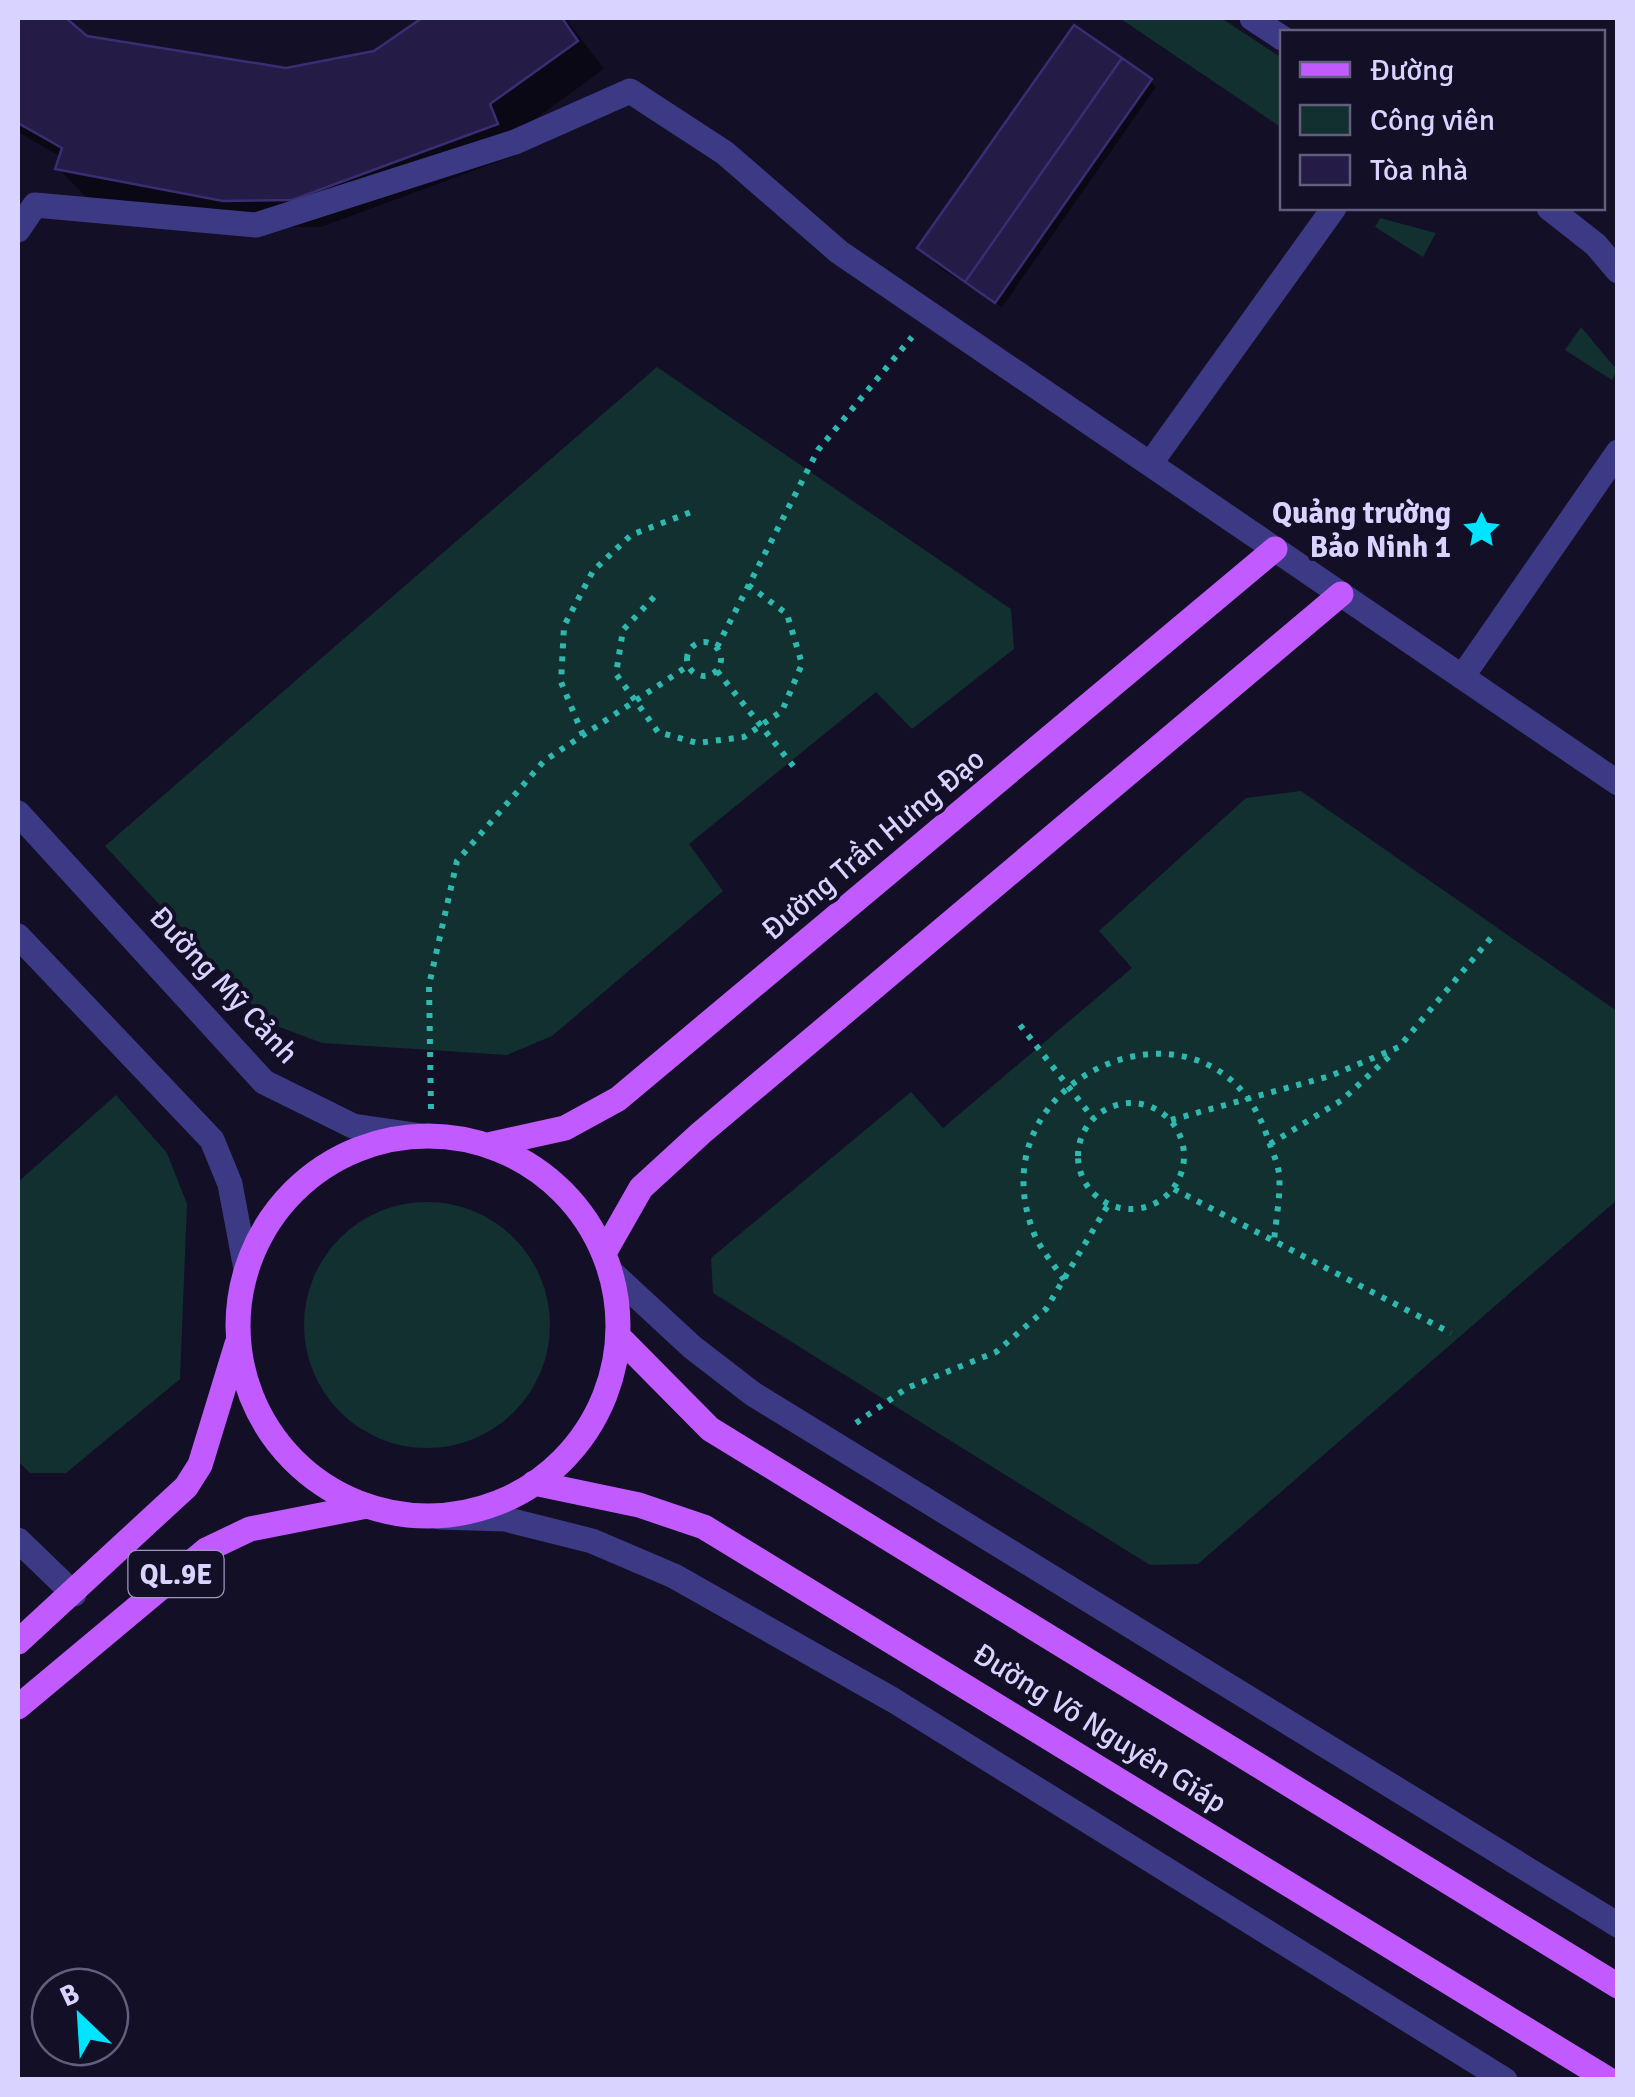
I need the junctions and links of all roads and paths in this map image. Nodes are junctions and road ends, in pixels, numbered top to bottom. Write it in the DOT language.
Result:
graph roads {
  1 [pos="1252,18"];
  2 [pos="1280,37"];
  3 [pos="1333,210"];
  4 [pos="1552,210"];
  5 [pos="18,230"];
  6 [pos="1618,271"];
  7 [pos="931,315"];
  8 [pos="1618,452"];
  9 [pos="1150,464"];
  10 [pos="691,512"];
  11 [pos="1276,550"];
  12 [pos="748,585"];
  13 [pos="1340,594"];
  14 [pos="654,597"];
  15 [pos="716,647"];
  16 [pos="688,666"];
  17 [pos="717,671"];
  18 [pos="1462,676"];
  19 [pos="632,701"];
  20 [pos="761,726"];
  21 [pos="583,735"];
  22 [pos="798,772"];
  23 [pos="1618,782"];
  24 [pos="18,813"];
  25 [pos="1495,934"];
  26 [pos="18,936"];
  27 [pos="1020,1025"];
  28 [pos="1400,1047"];
  29 [pos="1070,1084"];
  30 [pos="1250,1100"];
  31 [pos="1093,1118"];
  32 [pos="1172,1120"];
  33 [pos="427,1136"];
  34 [pos="1270,1144"];
  35 [pos="488,1145"];
  36 [pos="1174,1188"];
  37 [pos="1108,1205"];
  38 [pos="1274,1241"];
  39 [pos="608,1262"];
  40 [pos="246,1269"];
  41 [pos="1064,1280"];
  42 [pos="1451,1333"];
  43 [pos="618,1336"];
  44 [pos="238,1339"];
  45 [pos="830,1440"];
  46 [pos="534,1483"];
  47 [pos="367,1506"];
  48 [pos="439,1517"];
  49 [pos="18,1540"];
  50 [pos="74,1594"];
  51 [pos="18,1642"];
  52 [pos="18,1707"];
  53 [pos="1618,1926"];
  54 [pos="1618,1986"];
  55 [pos="1505,2080"];
  56 [pos="1609,2080"];
  1 -- 2 [label="street"];
  3 -- 9 [label="street"];
  4 -- 6 [label="street"];
  5 -- 7 [label="street"];
  7 -- 9 [label="street"];
  7 -- 12 [label="path"];
  8 -- 18 [label="street"];
  9 -- 11 [label="street"];
  10 -- 21 [label="path"];
  11 -- 13 [label="street"];
  11 -- 35 [label="main road, Đường Trần Hưng Đạo"];
  12 -- 15 [label="path"];
  12 -- 20 [label="path"];
  13 -- 18 [label="street"];
  13 -- 39 [label="main road"];
  14 -- 19 [label="path"];
  15 -- 16 [label="path"];
  15 -- 17 [label="path"];
  16 -- 17 [label="path"];
  16 -- 19 [label="path"];
  17 -- 20 [label="path"];
  18 -- 23 [label="street"];
  19 -- 20 [label="path"];
  19 -- 21 [label="path"];
  20 -- 22 [label="path"];
  21 -- 33 [label="path"];
  24 -- 33 [label="street, Đường Mỹ Cảnh"];
  25 -- 28 [label="path"];
  26 -- 40 [label="street"];
  27 -- 29 [label="path"];
  28 -- 30 [label="path"];
  28 -- 34 [label="path"];
  29 -- 30 [label="path"];
  29 -- 31 [label="path"];
  29 -- 41 [label="path"];
  30 -- 32 [label="path"];
  30 -- 34 [label="path"];
  31 -- 32 [label="path"];
  31 -- 37 [label="path"];
  32 -- 36 [label="path"];
  33 -- 35 [label="main road"];
  33 -- 40 [label="main road"];
  34 -- 38 [label="path"];
  35 -- 39 [label="main road"];
  36 -- 37 [label="path"];
  36 -- 38 [label="path"];
  37 -- 41 [label="path"];
  38 -- 42 [label="path"];
  39 -- 43 [label="main road"];
  39 -- 45 [label="street"];
  40 -- 44 [label="main road"];
  41 -- 45 [label="path"];
  43 -- 46 [label="main road"];
  43 -- 54 [label="main road, Đường Võ Nguyên Giáp"];
  44 -- 47 [label="main road"];
  44 -- 50 [label="main road, QL.9E"];
  45 -- 53 [label="street"];
  46 -- 48 [label="main road"];
  46 -- 56 [label="main road, Đường Võ Nguyên Giáp"];
  47 -- 48 [label="main road"];
  47 -- 52 [label="main road, QL.9E"];
  48 -- 55 [label="street"];
  49 -- 50 [label="street"];
  50 -- 51 [label="main road, QL.9E"];
}
